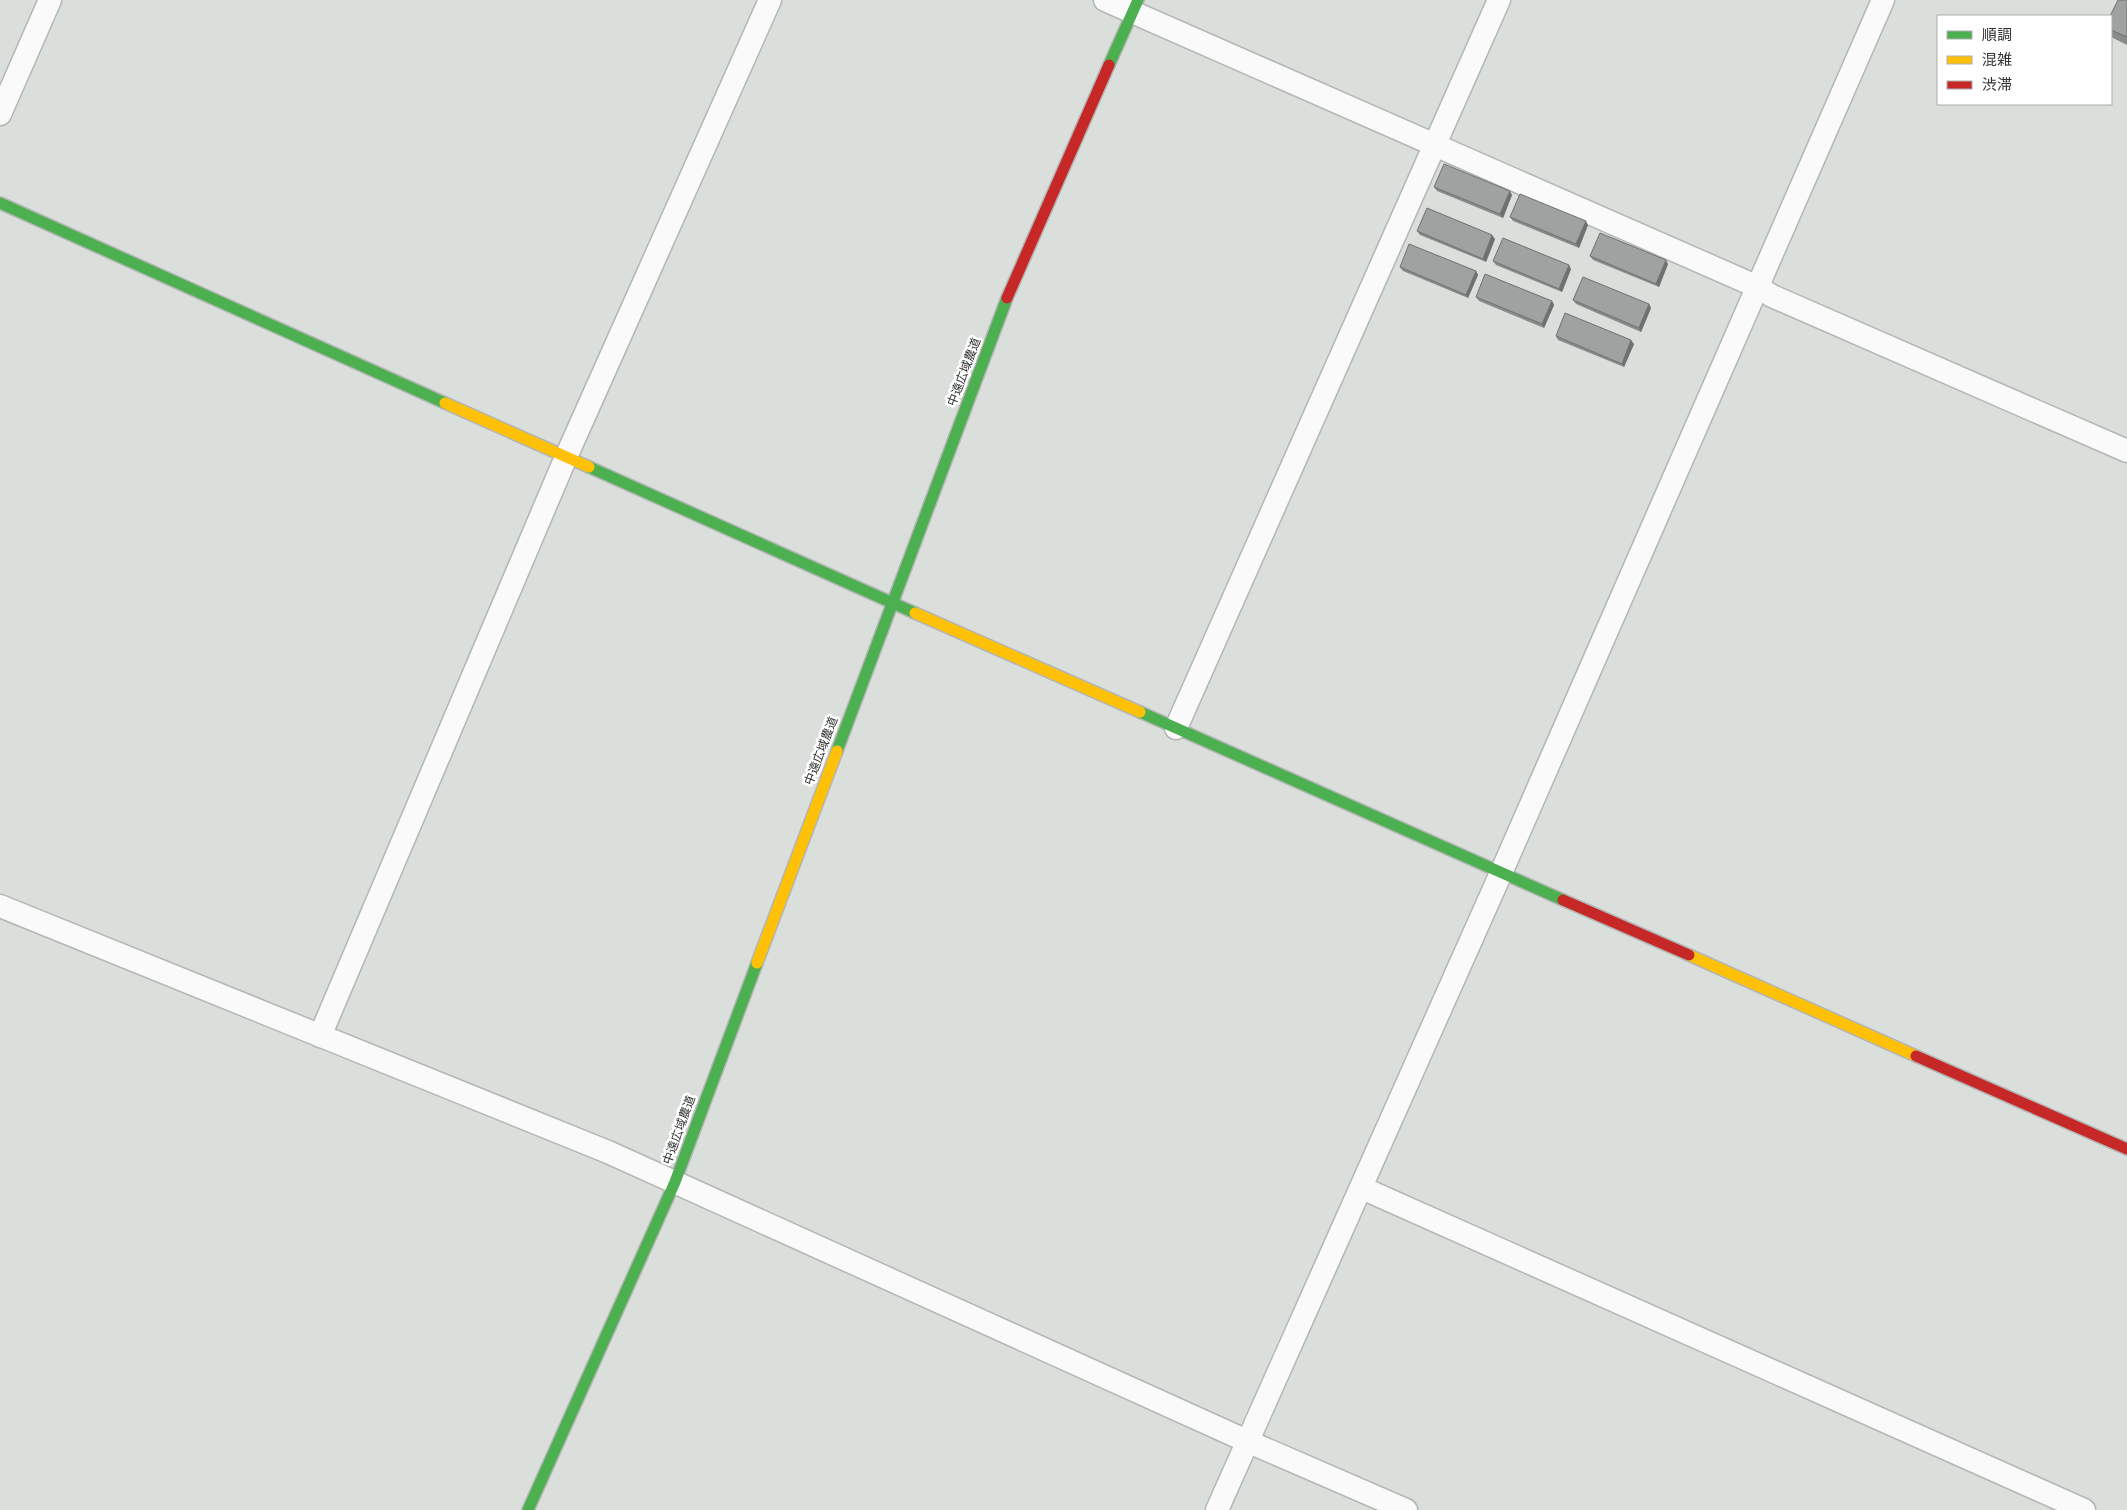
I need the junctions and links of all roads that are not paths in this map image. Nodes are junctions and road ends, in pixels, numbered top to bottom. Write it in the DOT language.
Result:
graph roads {
  1 [pos="50,0"];
  2 [pos="770,0"];
  3 [pos="1105,0"];
  4 [pos="1499,0"];
  5 [pos="1883,0"];
  6 [pos="1135,6"];
  7 [pos="0,114"];
  8 [pos="1435,145"];
  9 [pos="0,203"];
  10 [pos="1758,287"];
  11 [pos="2127,451"];
  12 [pos="566,457"];
  13 [pos="892,603"];
  14 [pos="1176,728"];
  15 [pos="1501,873"];
  16 [pos="0,906"];
  17 [pos="320,1036"];
  18 [pos="2127,1149"];
  19 [pos="674,1182"];
  20 [pos="1362,1188"];
  21 [pos="1249,1442"];
  22 [pos="528,1510"];
  23 [pos="1217,1510"];
  24 [pos="1406,1510"];
  25 [pos="2084,1510"];
  1 -- 7 [label="street"];
  2 -- 12 [label="street"];
  3 -- 6 [label="street"];
  4 -- 8 [label="street"];
  5 -- 10 [label="street"];
  6 -- 8 [label="street"];
  6 -- 13 [label="street, 中遠広域農道"];
  8 -- 10 [label="street"];
  8 -- 14 [label="street"];
  9 -- 12 [label="street"];
  10 -- 11 [label="street"];
  10 -- 15 [label="street"];
  12 -- 13 [label="street"];
  12 -- 17 [label="street"];
  13 -- 14 [label="street"];
  13 -- 19 [label="street, 中遠広域農道"];
  14 -- 15 [label="street"];
  15 -- 18 [label="street"];
  15 -- 20 [label="street"];
  16 -- 17 [label="street"];
  17 -- 19 [label="street"];
  19 -- 21 [label="street"];
  19 -- 22 [label="street, 中遠広域農道"];
  20 -- 21 [label="street"];
  20 -- 25 [label="street"];
  21 -- 23 [label="street"];
  21 -- 24 [label="street"];
}
